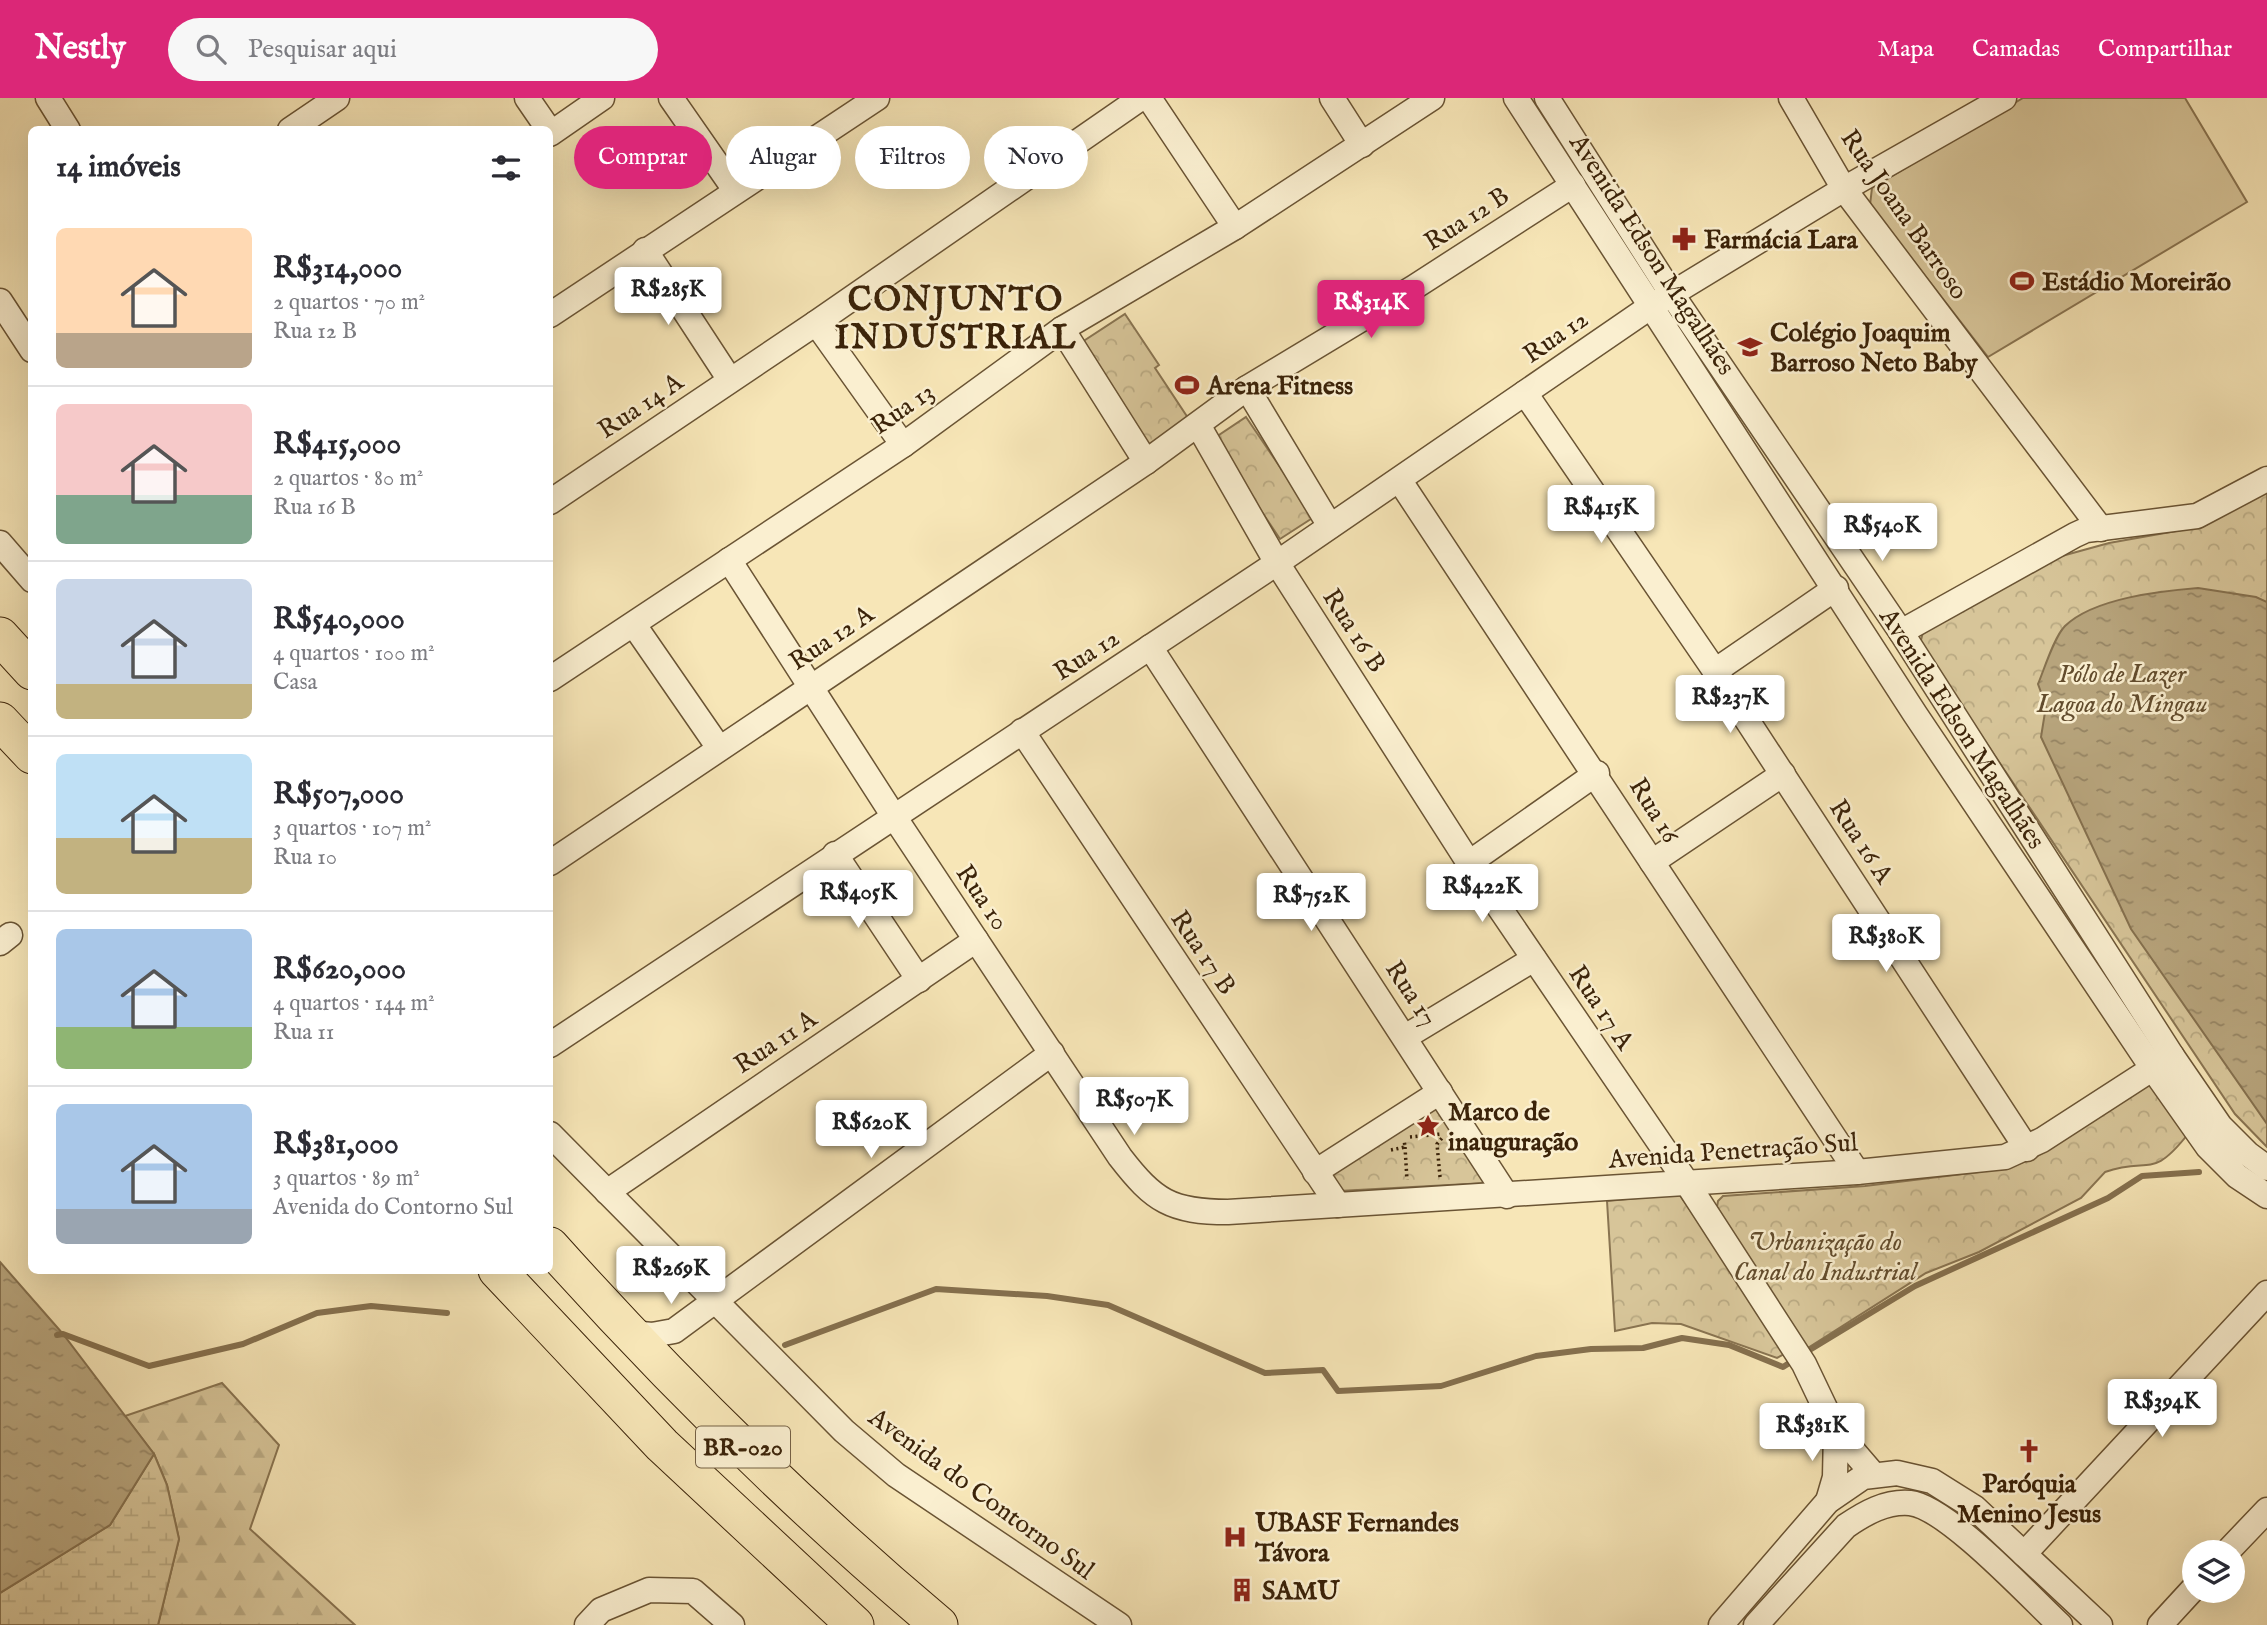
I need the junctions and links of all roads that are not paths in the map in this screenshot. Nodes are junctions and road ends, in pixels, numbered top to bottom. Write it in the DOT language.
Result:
graph roads {
  1 [pos="337,98"];
  2 [pos="527,98"];
  3 [pos="602,98"];
  4 [pos="671,98"];
  5 [pos="877,98"];
  6 [pos="1141,98"];
  7 [pos="1149,98"];
  8 [pos="1332,98"];
  9 [pos="1432,98"];
  10 [pos="1516,98"];
  11 [pos="1547,98"];
  12 [pos="1791,98"];
  13 [pos="2004,98"];
  14 [pos="57,101"];
  15 [pos="66,126"];
  16 [pos="296,126"];
  17 [pos="546,126"];
  18 [pos="553,130"];
  19 [pos="1362,145"];
  20 [pos="1605,187"];
  21 [pos="1844,189"];
  22 [pos="735,190"];
  23 [pos="1577,192"];
  24 [pos="1235,227"];
  25 [pos="645,250"];
  26 [pos="1671,293"];
  27 [pos="0,301"];
  28 [pos="1650,306"];
  29 [pos="553,313"];
  30 [pos="816,323"];
  31 [pos="1062,329"];
  32 [pos="28,343"];
  33 [pos="730,380"];
  34 [pos="1247,388"];
  35 [pos="1525,393"];
  36 [pos="1198,425"];
  37 [pos="903,445"];
  38 [pos="1146,462"];
  39 [pos="2267,479"];
  40 [pos="1400,481"];
  41 [pos="553,500"];
  42 [pos="1330,526"];
  43 [pos="2101,529"];
  44 [pos="11,556"];
  45 [pos="729,560"];
  46 [pos="1277,563"];
  47 [pos="28,575"];
  48 [pos="1836,588"];
  49 [pos="634,625"];
  50 [pos="1901,632"];
  51 [pos="0,636"];
  52 [pos="1150,647"];
  53 [pos="28,667"];
  54 [pos="1715,671"];
  55 [pos="553,677"];
  56 [pos="810,687"];
  57 [pos="1945,700"];
  58 [pos="1916,714"];
  59 [pos="0,721"];
  60 [pos="1022,732"];
  61 [pos="719,748"];
  62 [pos="28,751"];
  63 [pos="1597,773"];
  64 [pos="1783,774"];
  65 [pos="893,815"];
  66 [pos="835,854"];
  67 [pos="553,861"];
  68 [pos="1651,862"];
  69 [pos="1469,863"];
  70 [pos="976,940"];
  71 [pos="1534,959"];
  72 [pos="919,980"];
  73 [pos="1405,1037"];
  74 [pos="553,1043"];
  75 [pos="1052,1053"];
  76 [pos="2162,1063"];
  77 [pos="1440,1092"];
  78 [pos="553,1137"];
  79 [pos="2027,1149"];
  80 [pos="2267,1168"];
  81 [pos="1315,1172"];
  82 [pos="1857,1172"];
  83 [pos="1687,1183"];
  84 [pos="607,1192"];
  85 [pos="1507,1196"];
  86 [pos="2267,1196"];
  87 [pos="1338,1205"];
  88 [pos="1228,1212"];
  89 [pos="553,1252"];
  90 [pos="511,1277"];
  91 [pos="2267,1293"];
  92 [pos="717,1303"];
  93 [pos="631,1333"];
  94 [pos="1836,1431"];
  95 [pos="1873,1474"];
  96 [pos="1828,1501"];
  97 [pos="2267,1510"];
  98 [pos="2238,1540"];
  99 [pos="2024,1554"];
  100 [pos="2182,1601"];
  101 [pos="587,1625"];
  102 [pos="732,1625"];
  103 [pos="855,1625"];
  104 [pos="939,1625"];
  105 [pos="1119,1625"];
  106 [pos="1721,1625"];
  107 [pos="1756,1625"];
  108 [pos="2060,1625"];
  109 [pos="2100,1625"];
  110 [pos="2160,1625"];
  1 -- 16 [label="street"];
  2 -- 17 [label="street"];
  3 -- 18 [label="street"];
  4 -- 22 [label="street"];
  5 -- 22 [label="street"];
  6 -- 30 [label="street, Rua 14 A"];
  7 -- 24 [label="street"];
  8 -- 19 [label="street"];
  9 -- 19 [label="street, Rua 13"];
  10 -- 23 [label="street, Avenida Edson Magalhães"];
  11 -- 20 [label="street, Avenida Edson Magalhães"];
  12 -- 21 [label="street, Rua Joana Barroso"];
  13 -- 21 [label="street, Rua 12"];
  14 -- 15 [label="street"];
  19 -- 24 [label="street, Rua 13"];
  20 -- 23 [label="street, Rua 12 B"];
  20 -- 26 [label="street, Avenida Edson Magalhães"];
  21 -- 26 [label="street, Rua 12"];
  21 -- 43 [label="street, Rua Joana Barroso"];
  22 -- 25 [label="street"];
  23 -- 28 [label="street, Avenida Edson Magalhães"];
  23 -- 34 [label="street, Rua 12 B"];
  24 -- 31 [label="street, Rua 13"];
  25 -- 29 [label="street"];
  25 -- 33 [label="street"];
  26 -- 28 [label="street, Rua 12"];
  26 -- 50 [label="street, Avenida Edson Magalhães"];
  27 -- 32 [label="street"];
  28 -- 35 [label="street, Rua 12"];
  28 -- 48 [label="street, Avenida Edson Magalhães"];
  30 -- 33 [label="street, Rua 14 A"];
  30 -- 37 [label="street"];
  31 -- 37 [label="street, Rua 13"];
  31 -- 38 [label="street"];
  33 -- 41 [label="street, Rua 14 A"];
  34 -- 36 [label="street, Rua 12 B"];
  34 -- 42 [label="street"];
  35 -- 40 [label="street, Rua 12"];
  35 -- 54 [label="street"];
  36 -- 38 [label="street, Rua 12 B"];
  36 -- 46 [label="street, Rua 16 B"];
  37 -- 45 [label="street, Rua 13"];
  38 -- 56 [label="street, Rua 12 A"];
  39 -- 43 [label="street"];
  40 -- 42 [label="street, Rua 12"];
  40 -- 63 [label="street, Rua 16"];
  42 -- 46 [label="street, Rua 12"];
  43 -- 50 [label="street"];
  44 -- 47 [label="street"];
  45 -- 49 [label="street, Rua 13"];
  45 -- 56 [label="street, Rua 10"];
  46 -- 52 [label="street, Rua 12"];
  46 -- 69 [label="street, Rua 16 B"];
  48 -- 54 [label="street"];
  48 -- 58 [label="street, Avenida Edson Magalhães"];
  49 -- 55 [label="street, Rua 13"];
  49 -- 61 [label="street"];
  50 -- 57 [label="street, Avenida Edson Magalhães"];
  51 -- 53 [label="highway"];
  52 -- 60 [label="street, Rua 12"];
  52 -- 73 [label="street, Rua 17"];
  54 -- 64 [label="street, Rua 16 A"];
  56 -- 61 [label="street, Rua 12 A"];
  56 -- 65 [label="street, Rua 10"];
  57 -- 58 [label="street"];
  57 -- 76 [label="street, Avenida Edson Magalhães"];
  58 -- 76 [label="street, Avenida Edson Magalhães"];
  59 -- 62 [label="highway"];
  60 -- 65 [label="street, Rua 12"];
  60 -- 81 [label="street, Rua 17 B"];
  61 -- 67 [label="street, Rua 12 A"];
  63 -- 68 [label="street, Rua 16"];
  63 -- 69 [label="street"];
  64 -- 68 [label="street"];
  64 -- 79 [label="street, Rua 16 A"];
  65 -- 66 [label="street, Rua 12"];
  65 -- 70 [label="street, Rua 10"];
  66 -- 72 [label="street"];
  66 -- 74 [label="street, Rua 12"];
  68 -- 82 [label="street, Rua 16"];
  69 -- 71 [label="street, Rua 17 A"];
  70 -- 72 [label="street, Rua 11 A"];
  70 -- 75 [label="street, Rua 10"];
  71 -- 73 [label="street"];
  71 -- 83 [label="street, Rua 17 A"];
  72 -- 84 [label="street, Rua 11 A"];
  73 -- 77 [label="street, Rua 17"];
  75 -- 88 [label="street, Rua 10"];
  75 -- 92 [label="street"];
  76 -- 79 [label="street, Avenida Penetração Sul"];
  76 -- 80 [label="street, Avenida Edson Magalhães"];
  76 -- 86 [label="street, Avenida Edson Magalhães"];
  77 -- 81 [label="street"];
  77 -- 85 [label="street, Rua 17"];
  78 -- 84 [label="street, Avenida do Contorno Sul"];
  79 -- 82 [label="street, Avenida Penetração Sul"];
  81 -- 87 [label="street, Rua 17 B"];
  82 -- 83 [label="street, Avenida Penetração Sul"];
  83 -- 85 [label="street, Avenida Penetração Sul"];
  83 -- 94 [label="street, Rua 17 A"];
  84 -- 92 [label="street, Avenida do Contorno Sul"];
  85 -- 87 [label="street, Avenida Penetração Sul"];
  87 -- 88 [label="street, Avenida Penetração Sul"];
  89 -- 93 [label="highway, BR-020"];
  90 -- 103 [label="highway, BR-020"];
  91 -- 99 [label="street"];
  92 -- 93 [label="street"];
  92 -- 105 [label="street, Avenida do Contorno Sul"];
  93 -- 104 [label="highway, BR-020"];
  94 -- 95 [label="street"];
  94 -- 96 [label="street"];
  95 -- 96 [label="street"];
  95 -- 99 [label="street"];
  96 -- 106 [label="street"];
  97 -- 98 [label="street"];
  99 -- 109 [label="street"];
  100 -- 110 [label="street"];
  101 -- 102 [label="street"];
  107 -- 108 [label="street"];
}
